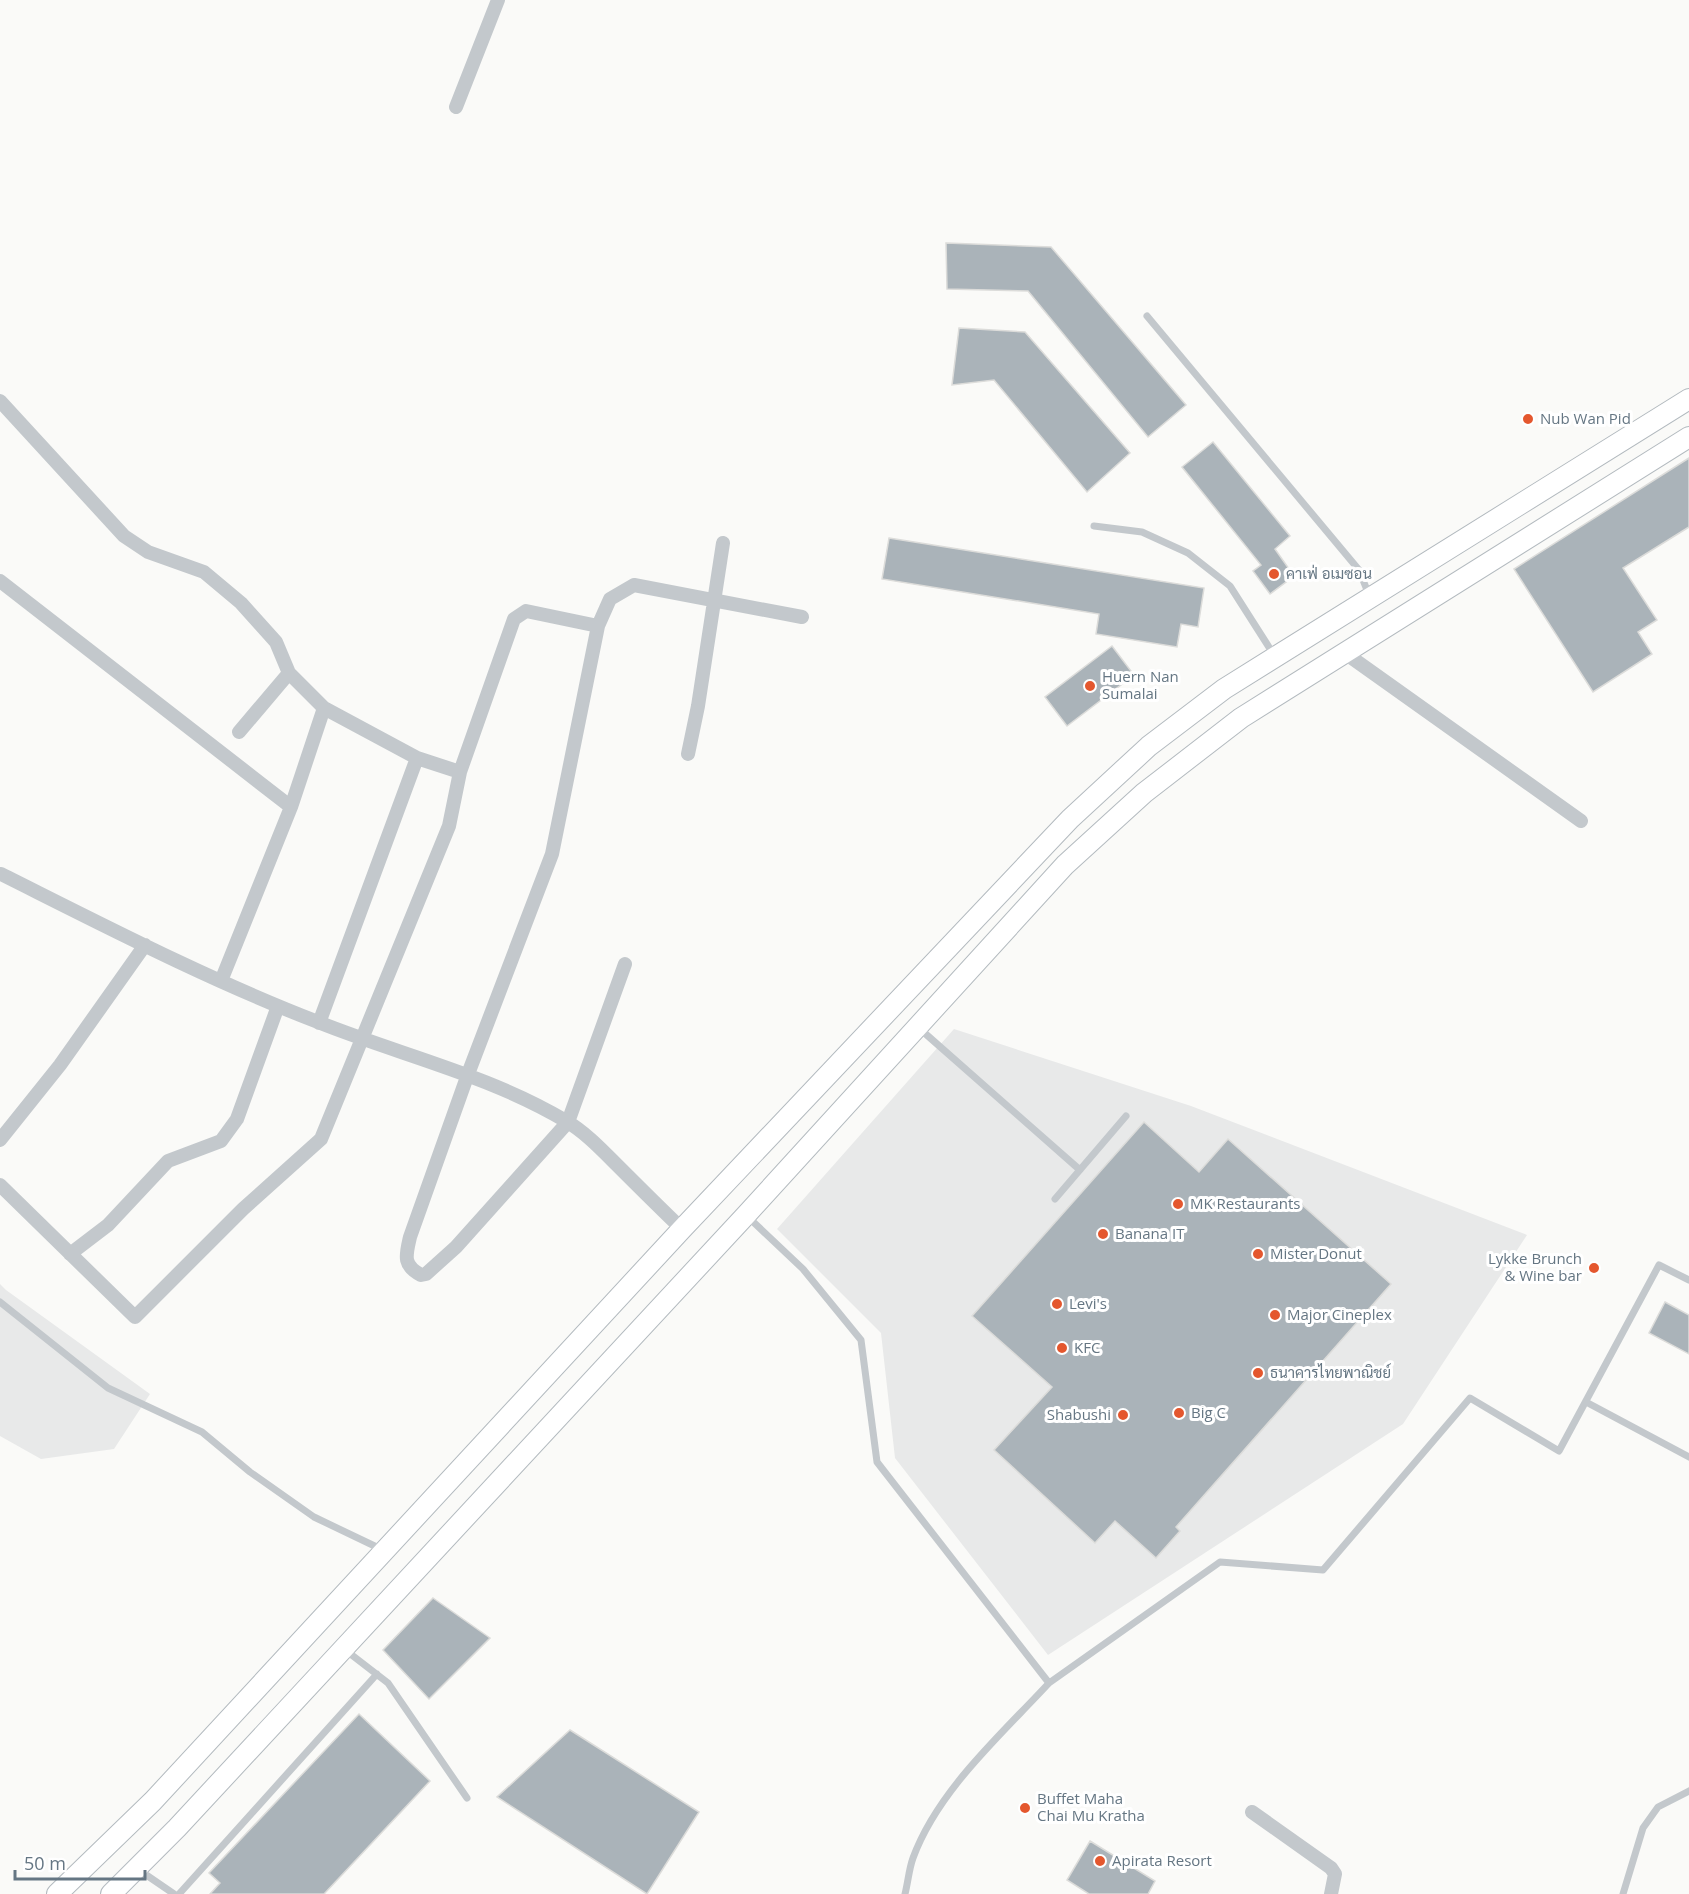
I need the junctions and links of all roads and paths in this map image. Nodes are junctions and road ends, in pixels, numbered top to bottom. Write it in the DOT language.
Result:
graph roads {
  1 [pos="498,0"];
  2 [pos="456,107"];
  3 [pos="1147,316"];
  4 [pos="1689,399"];
  5 [pos="0,401"];
  6 [pos="1689,437"];
  7 [pos="1094,526"];
  8 [pos="723,543"];
  9 [pos="0,581"];
  10 [pos="1370,597"];
  11 [pos="715,600"];
  12 [pos="802,617"];
  13 [pos="598,626"];
  14 [pos="1345,653"];
  15 [pos="1275,657"];
  16 [pos="289,673"];
  17 [pos="324,708"];
  18 [pos="239,732"];
  19 [pos="688,754"];
  20 [pos="417,758"];
  21 [pos="460,772"];
  22 [pos="291,807"];
  23 [pos="1581,821"];
  24 [pos="1,874"];
  25 [pos="145,945"];
  26 [pos="625,964"];
  27 [pos="221,981"];
  28 [pos="278,1006"];
  29 [pos="319,1023"];
  30 [pos="918,1027"];
  31 [pos="363,1039"];
  32 [pos="468,1074"];
  33 [pos="1126,1116"];
  34 [pos="568,1122"];
  35 [pos="0,1140"];
  36 [pos="1080,1170"];
  37 [pos="0,1185"];
  38 [pos="1055,1200"];
  39 [pos="746,1215"];
  40 [pos="682,1229"];
  41 [pos="70,1254"];
  42 [pos="1689,1280"];
  43 [pos="0,1302"];
  44 [pos="1586,1402"];
  45 [pos="1689,1457"];
  46 [pos="385,1551"];
  47 [pos="342,1648"];
  48 [pos="377,1674"];
  49 [pos="1049,1683"];
  50 [pos="1689,1791"];
  51 [pos="467,1798"];
  52 [pos="1252,1812"];
  53 [pos="137,1869"];
  54 [pos="57,1894"];
  55 [pos="111,1894"];
  56 [pos="174,1894"];
  57 [pos="178,1894"];
  58 [pos="905,1894"];
  59 [pos="1331,1894"];
  60 [pos="1623,1894"];
  1 -- 2 [label="street"];
  3 -- 10 [label="lane"];
  4 -- 10 [label="main road"];
  5 -- 16 [label="street"];
  6 -- 14 [label="main road"];
  7 -- 15 [label="lane"];
  8 -- 11 [label="street"];
  9 -- 22 [label="street"];
  10 -- 15 [label="main road"];
  11 -- 12 [label="street"];
  11 -- 13 [label="street"];
  11 -- 19 [label="street"];
  13 -- 21 [label="street"];
  13 -- 32 [label="street"];
  14 -- 23 [label="street"];
  14 -- 30 [label="main road"];
  15 -- 40 [label="main road"];
  16 -- 17 [label="street"];
  16 -- 18 [label="street"];
  17 -- 20 [label="street"];
  17 -- 22 [label="street"];
  20 -- 21 [label="street"];
  20 -- 29 [label="street"];
  21 -- 31 [label="street"];
  22 -- 27 [label="street"];
  24 -- 25 [label="street"];
  25 -- 27 [label="street"];
  25 -- 35 [label="street"];
  26 -- 34 [label="street"];
  27 -- 28 [label="street"];
  28 -- 29 [label="street"];
  28 -- 41 [label="street"];
  29 -- 31 [label="street"];
  30 -- 36 [label="lane"];
  30 -- 39 [label="main road"];
  31 -- 32 [label="street"];
  31 -- 41 [label="street"];
  32 -- 34 [label="street"];
  32 -- 34 [label="street"];
  33 -- 36 [label="lane"];
  34 -- 40 [label="street"];
  36 -- 38 [label="lane"];
  37 -- 41 [label="street"];
  39 -- 47 [label="main road"];
  39 -- 49 [label="lane"];
  40 -- 46 [label="main road"];
  42 -- 44 [label="lane"];
  43 -- 46 [label="lane"];
  44 -- 45 [label="lane"];
  44 -- 49 [label="lane"];
  46 -- 54 [label="main road"];
  47 -- 48 [label="lane"];
  47 -- 53 [label="main road"];
  48 -- 51 [label="lane"];
  48 -- 57 [label="lane"];
  49 -- 58 [label="lane"];
  50 -- 60 [label="lane"];
  52 -- 59 [label="street"];
  53 -- 55 [label="main road"];
  53 -- 56 [label="lane"];
}
